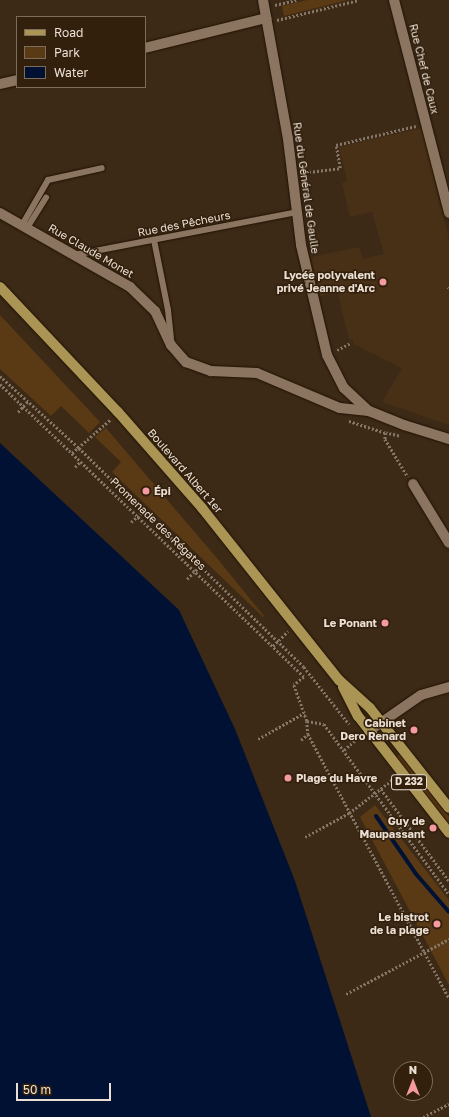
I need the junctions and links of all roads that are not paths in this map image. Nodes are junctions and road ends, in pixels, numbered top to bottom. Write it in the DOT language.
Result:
graph roads {
  1 [pos="263,0"];
  2 [pos="394,0"];
  3 [pos="266,18"];
  4 [pos="146,48"];
  5 [pos="16,80"];
  6 [pos="0,84"];
  7 [pos="102,168"];
  8 [pos="46,197"];
  9 [pos="297,212"];
  10 [pos="0,213"];
  11 [pos="449,213"];
  12 [pos="25,227"];
  13 [pos="154,240"];
  14 [pos="74,255"];
  15 [pos="0,287"];
  16 [pos="171,346"];
  17 [pos="369,411"];
  18 [pos="449,439"];
  19 [pos="413,484"];
  20 [pos="449,543"];
  21 [pos="339,680"];
  22 [pos="449,687"];
  23 [pos="381,722"];
  24 [pos="369,731"];
  25 [pos="449,808"];
  26 [pos="449,833"];
  1 -- 3 [label="street, Rue du Général de Gaulle"];
  2 -- 11 [label="street, Rue Chef de Caux"];
  3 -- 4 [label="street"];
  3 -- 9 [label="street, Rue du Général de Gaulle"];
  5 -- 6 [label="street"];
  7 -- 12 [label="lane"];
  8 -- 12 [label="lane"];
  9 -- 13 [label="lane, Rue des Pêcheurs"];
  9 -- 17 [label="street, Rue du Général de Gaulle"];
  10 -- 12 [label="street, Rue Claude Monet"];
  12 -- 14 [label="street, Rue Claude Monet"];
  13 -- 14 [label="lane, Rue des Pêcheurs"];
  13 -- 16 [label="lane"];
  14 -- 16 [label="street, Rue Claude Monet"];
  15 -- 21 [label="main road, Boulevard Albert 1er / D 232"];
  16 -- 17 [label="street, Rue Claude Monet"];
  17 -- 18 [label="street"];
  19 -- 20 [label="street"];
  21 -- 23 [label="main road, Boulevard Albert 1er / D 232"];
  21 -- 24 [label="main road, Boulevard Albert 1er / D 232"];
  22 -- 23 [label="street"];
  23 -- 24 [label="street"];
  23 -- 25 [label="main road, Boulevard Albert 1er / D 232"];
  24 -- 26 [label="main road, Boulevard Albert 1er / D 232"];
}
